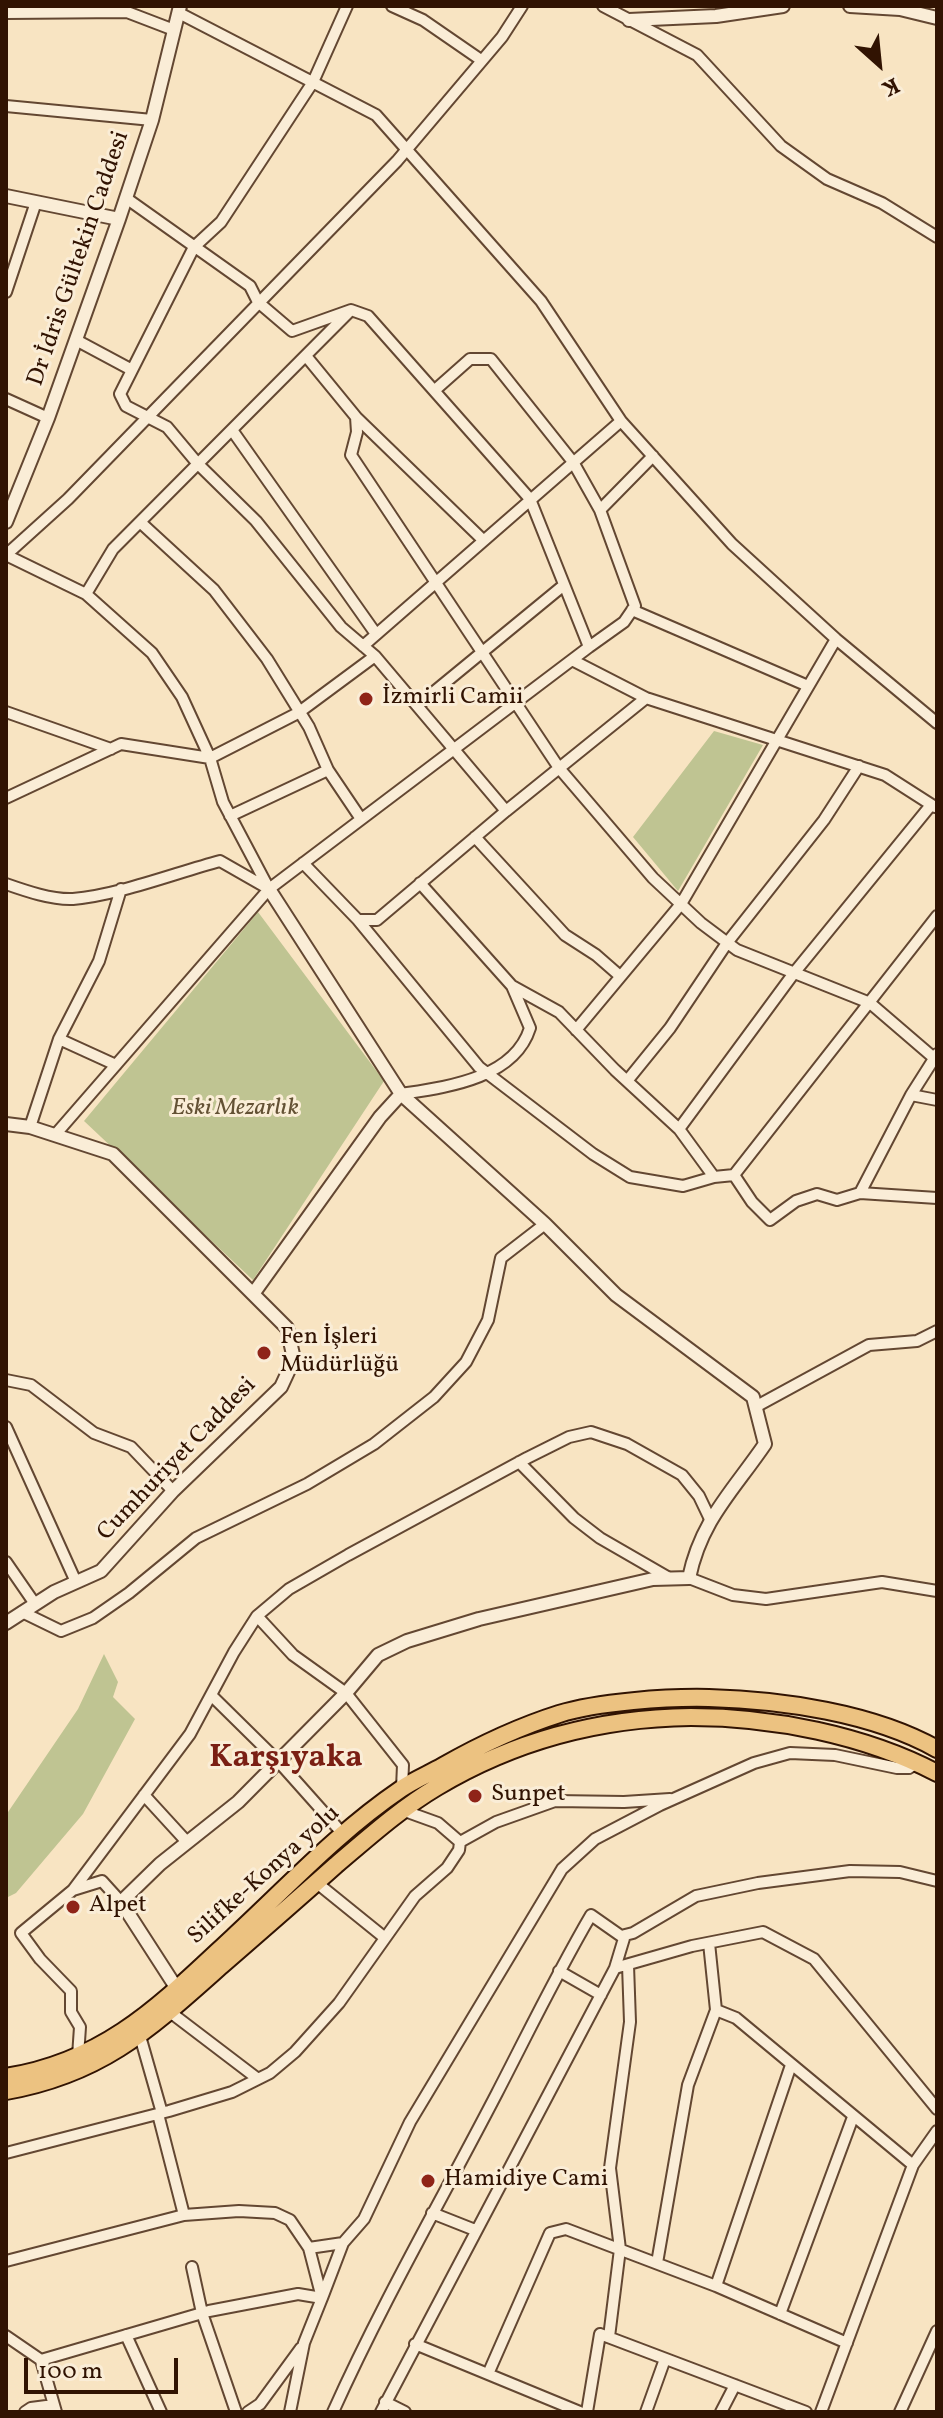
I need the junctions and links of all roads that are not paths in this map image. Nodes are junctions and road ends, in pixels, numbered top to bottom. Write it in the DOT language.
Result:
graph roads {
  1 [pos="347,6"];
  2 [pos="392,6"];
  3 [pos="522,6"];
  4 [pos="603,6"];
  5 [pos="783,6"];
  6 [pos="850,6"];
  7 [pos="900,8"];
  8 [pos="123,9"];
  9 [pos="179,10"];
  10 [pos="6,13"];
  11 [pos="937,18"];
  12 [pos="629,20"];
  13 [pos="174,30"];
  14 [pos="481,60"];
  15 [pos="313,82"];
  16 [pos="6,106"];
  17 [pos="152,120"];
  18 [pos="406,149"];
  19 [pos="6,196"];
  20 [pos="126,198"];
  21 [pos="36,202"];
  22 [pos="119,219"];
  23 [pos="937,237"];
  24 [pos="194,247"];
  25 [pos="6,292"];
  26 [pos="258,302"];
  27 [pos="351,310"];
  28 [pos="76,340"];
  29 [pos="306,356"];
  30 [pos="132,370"];
  31 [pos="435,390"];
  32 [pos="6,399"];
  33 [pos="148,415"];
  34 [pos="356,417"];
  35 [pos="48,418"];
  36 [pos="621,421"];
  37 [pos="232,430"];
  38 [pos="653,456"];
  39 [pos="573,462"];
  40 [pos="198,464"];
  41 [pos="530,499"];
  42 [pos="600,510"];
  43 [pos="6,522"];
  44 [pos="140,522"];
  45 [pos="483,540"];
  46 [pos="435,582"];
  47 [pos="564,585"];
  48 [pos="86,594"];
  49 [pos="632,610"];
  50 [pos="376,634"];
  51 [pos="836,639"];
  52 [pos="363,646"];
  53 [pos="589,647"];
  54 [pos="481,651"];
  55 [pos="375,656"];
  56 [pos="572,660"];
  57 [pos="808,686"];
  58 [pos="646,698"];
  59 [pos="516,702"];
  60 [pos="418,705"];
  61 [pos="6,712"];
  62 [pos="298,713"];
  63 [pos="937,723"];
  64 [pos="776,740"];
  65 [pos="111,749"];
  66 [pos="452,750"];
  67 [pos="210,758"];
  68 [pos="859,766"];
  69 [pos="559,768"];
  70 [pos="328,770"];
  71 [pos="6,798"];
  72 [pos="934,807"];
  73 [pos="506,811"];
  74 [pos="230,816"];
  75 [pos="361,819"];
  76 [pos="475,837"];
  77 [pos="303,863"];
  78 [pos="420,883"];
  79 [pos="6,884"];
  80 [pos="121,889"];
  81 [pos="269,889"];
  82 [pos="681,904"];
  83 [pos="937,916"];
  84 [pos="358,920"];
  85 [pos="727,943"];
  86 [pos="794,973"];
  87 [pos="620,976"];
  88 [pos="512,986"];
  89 [pos="870,1003"];
  90 [pos="576,1030"];
  91 [pos="59,1039"];
  92 [pos="936,1056"];
  93 [pos="116,1065"];
  94 [pos="488,1074"];
  95 [pos="627,1081"];
  96 [pos="401,1094"];
  97 [pos="911,1095"];
  98 [pos="937,1100"];
  99 [pos="6,1124"];
  100 [pos="30,1127"];
  101 [pos="679,1129"];
  102 [pos="55,1135"];
  103 [pos="734,1175"];
  104 [pos="714,1177"];
  105 [pos="860,1193"];
  106 [pos="937,1198"];
  107 [pos="545,1224"];
  108 [pos="253,1294"];
  109 [pos="937,1331"];
  110 [pos="6,1380"];
  111 [pos="757,1406"];
  112 [pos="6,1427"];
  113 [pos="11,1451"];
  114 [pos="519,1462"];
  115 [pos="173,1491"];
  116 [pos="710,1519"];
  117 [pos="6,1562"];
  118 [pos="689,1578"];
  119 [pos="671,1579"];
  120 [pos="76,1582"];
  121 [pos="937,1591"];
  122 [pos="35,1604"];
  123 [pos="22,1612"];
  124 [pos="257,1616"];
  125 [pos="6,1623"];
  126 [pos="346,1693"];
  127 [pos="212,1696"];
  128 [pos="937,1749"];
  129 [pos="278,1761"];
  130 [pos="918,1762"];
  131 [pos="937,1773"];
  132 [pos="402,1788"];
  133 [pos="144,1795"];
  134 [pos="676,1798"];
  135 [pos="402,1810"];
  136 [pos="343,1834"];
  137 [pos="187,1842"];
  138 [pos="460,1842"];
  139 [pos="937,1881"];
  140 [pos="317,1883"];
  141 [pos="73,1890"];
  142 [pos="121,1902"];
  143 [pos="625,1935"];
  144 [pos="385,1938"];
  145 [pos="709,1943"];
  146 [pos="628,1965"];
  147 [pos="615,1968"];
  148 [pos="559,1971"];
  149 [pos="180,1995"];
  150 [pos="601,1995"];
  151 [pos="716,2010"];
  152 [pos="170,2012"];
  153 [pos="140,2036"];
  154 [pos="78,2056"];
  155 [pos="791,2065"];
  156 [pos="6,2077"];
  157 [pos="258,2079"];
  158 [pos="6,2091"];
  159 [pos="937,2109"];
  160 [pos="160,2114"];
  161 [pos="853,2117"];
  162 [pos="937,2131"];
  163 [pos="6,2153"];
  164 [pos="913,2165"];
  165 [pos="432,2213"];
  166 [pos="184,2215"];
  167 [pos="475,2230"];
  168 [pos="343,2243"];
  169 [pos="309,2248"];
  170 [pos="620,2249"];
  171 [pos="6,2261"];
  172 [pos="657,2263"];
  173 [pos="192,2267"];
  174 [pos="716,2286"];
  175 [pos="322,2298"];
  176 [pos="202,2313"];
  177 [pos="780,2314"];
  178 [pos="937,2331"];
  179 [pos="7,2333"];
  180 [pos="126,2335"];
  181 [pos="609,2337"];
  182 [pos="304,2343"];
  183 [pos="847,2343"];
  184 [pos="415,2344"];
  185 [pos="665,2359"];
  186 [pos="41,2360"];
  187 [pos="488,2374"];
  188 [pos="735,2385"];
  189 [pos="383,2407"];
  190 [pos="55,2408"];
  191 [pos="259,2408"];
  192 [pos="25,2412"];
  193 [pos="161,2412"];
  194 [pos="236,2412"];
  195 [pos="248,2412"];
  196 [pos="290,2412"];
  197 [pos="333,2412"];
  198 [pos="405,2412"];
  199 [pos="580,2412"];
  200 [pos="587,2412"];
  201 [pos="646,2412"];
  202 [pos="721,2412"];
  203 [pos="806,2412"];
  204 [pos="821,2412"];
  205 [pos="900,2412"];
  1 -- 15 [label="street"];
  2 -- 14 [label="street"];
  3 -- 14 [label="street"];
  4 -- 12 [label="street"];
  5 -- 12 [label="street"];
  6 -- 7 [label="street"];
  7 -- 11 [label="street"];
  8 -- 10 [label="street"];
  8 -- 13 [label="street"];
  9 -- 13 [label="street, Dr İdris Gültekin Caddesi"];
  9 -- 15 [label="street"];
  12 -- 23 [label="street"];
  13 -- 17 [label="street, Dr İdris Gültekin Caddesi"];
  14 -- 18 [label="street"];
  15 -- 18 [label="street"];
  15 -- 24 [label="street"];
  16 -- 17 [label="street"];
  17 -- 20 [label="street, Dr İdris Gültekin Caddesi"];
  18 -- 26 [label="street"];
  18 -- 36 [label="street"];
  19 -- 21 [label="street"];
  20 -- 22 [label="street, Dr İdris Gültekin Caddesi"];
  20 -- 24 [label="street"];
  21 -- 22 [label="street"];
  21 -- 25 [label="street"];
  22 -- 28 [label="street, Dr İdris Gültekin Caddesi"];
  24 -- 26 [label="street"];
  24 -- 30 [label="street"];
  26 -- 27 [label="street"];
  26 -- 33 [label="street"];
  27 -- 29 [label="street"];
  27 -- 31 [label="street"];
  28 -- 30 [label="street"];
  28 -- 35 [label="street, Dr İdris Gültekin Caddesi"];
  29 -- 34 [label="street"];
  29 -- 37 [label="street"];
  30 -- 33 [label="street"];
  31 -- 39 [label="street"];
  31 -- 41 [label="street"];
  32 -- 35 [label="street"];
  33 -- 40 [label="street"];
  33 -- 48 [label="street"];
  34 -- 45 [label="street"];
  34 -- 46 [label="street"];
  35 -- 43 [label="street, Dr İdris Gültekin Caddesi"];
  36 -- 38 [label="street"];
  36 -- 39 [label="street"];
  37 -- 40 [label="street"];
  37 -- 50 [label="street"];
  38 -- 42 [label="street"];
  38 -- 51 [label="street"];
  39 -- 41 [label="street"];
  39 -- 42 [label="street"];
  40 -- 44 [label="street"];
  40 -- 52 [label="street"];
  41 -- 45 [label="street"];
  41 -- 47 [label="street"];
  42 -- 49 [label="street"];
  44 -- 48 [label="street"];
  44 -- 62 [label="street"];
  45 -- 46 [label="street"];
  46 -- 50 [label="street"];
  46 -- 54 [label="street"];
  47 -- 53 [label="street"];
  47 -- 54 [label="street"];
  48 -- 67 [label="street"];
  49 -- 53 [label="street"];
  49 -- 57 [label="street"];
  50 -- 52 [label="street"];
  51 -- 57 [label="street"];
  51 -- 63 [label="street"];
  52 -- 55 [label="street"];
  53 -- 56 [label="street"];
  54 -- 59 [label="street"];
  54 -- 60 [label="street"];
  55 -- 60 [label="street"];
  55 -- 62 [label="street"];
  56 -- 58 [label="street"];
  56 -- 59 [label="street"];
  57 -- 64 [label="street"];
  58 -- 64 [label="street"];
  58 -- 69 [label="street"];
  59 -- 66 [label="street"];
  59 -- 69 [label="street"];
  60 -- 66 [label="street"];
  61 -- 65 [label="street"];
  62 -- 67 [label="street"];
  62 -- 70 [label="street"];
  64 -- 68 [label="street"];
  64 -- 82 [label="street"];
  65 -- 67 [label="street"];
  65 -- 71 [label="street"];
  66 -- 73 [label="street"];
  66 -- 75 [label="street"];
  67 -- 74 [label="street"];
  68 -- 72 [label="street"];
  68 -- 85 [label="street"];
  69 -- 73 [label="street"];
  69 -- 82 [label="street"];
  70 -- 74 [label="street"];
  70 -- 75 [label="street"];
  72 -- 86 [label="street"];
  73 -- 76 [label="street"];
  74 -- 81 [label="street"];
  75 -- 77 [label="street"];
  76 -- 78 [label="street"];
  76 -- 87 [label="street"];
  77 -- 81 [label="street"];
  77 -- 84 [label="street"];
  78 -- 84 [label="street"];
  78 -- 88 [label="street"];
  79 -- 80 [label="street"];
  80 -- 81 [label="street"];
  80 -- 91 [label="street"];
  81 -- 93 [label="street"];
  81 -- 96 [label="street"];
  82 -- 85 [label="street"];
  82 -- 87 [label="street"];
  83 -- 89 [label="street"];
  84 -- 94 [label="street"];
  85 -- 86 [label="street"];
  85 -- 95 [label="street"];
  86 -- 89 [label="street"];
  86 -- 101 [label="street"];
  87 -- 90 [label="street"];
  88 -- 90 [label="street"];
  88 -- 94 [label="street"];
  89 -- 92 [label="street"];
  89 -- 103 [label="street"];
  90 -- 95 [label="street"];
  91 -- 93 [label="street"];
  91 -- 100 [label="street"];
  92 -- 97 [label="street"];
  93 -- 102 [label="street"];
  94 -- 96 [label="street"];
  94 -- 104 [label="street"];
  95 -- 101 [label="street"];
  96 -- 107 [label="street"];
  96 -- 108 [label="street"];
  97 -- 98 [label="street"];
  97 -- 105 [label="street"];
  99 -- 100 [label="street"];
  100 -- 102 [label="street"];
  101 -- 104 [label="street"];
  102 -- 108 [label="street, Cumhuriyet Caddesi"];
  103 -- 104 [label="street"];
  103 -- 105 [label="street"];
  105 -- 106 [label="street"];
  107 -- 111 [label="street"];
  107 -- 123 [label="street"];
  108 -- 115 [label="street, Cumhuriyet Caddesi"];
  109 -- 111 [label="street"];
  110 -- 115 [label="street"];
  111 -- 116 [label="street"];
  112 -- 113 [label="street"];
  113 -- 120 [label="street"];
  114 -- 116 [label="street"];
  114 -- 119 [label="street"];
  114 -- 124 [label="street"];
  115 -- 120 [label="street, Cumhuriyet Caddesi"];
  116 -- 118 [label="street"];
  117 -- 122 [label="street"];
  118 -- 119 [label="street"];
  118 -- 121 [label="street"];
  119 -- 126 [label="street"];
  120 -- 122 [label="street, Cumhuriyet Caddesi"];
  122 -- 123 [label="street, Cumhuriyet Caddesi"];
  123 -- 125 [label="street, Cumhuriyet Caddesi"];
  124 -- 126 [label="street"];
  124 -- 127 [label="street"];
  126 -- 129 [label="street"];
  126 -- 132 [label="street"];
  127 -- 129 [label="street"];
  127 -- 133 [label="street"];
  128 -- 132 [label="highway, Silifke-Konya yolu"];
  129 -- 136 [label="street"];
  129 -- 137 [label="street"];
  130 -- 131 [label="highway, Silifke-Konya yolu"];
  130 -- 134 [label="street"];
  130 -- 135 [label="highway, Silifke-Konya yolu"];
  132 -- 136 [label="highway, Silifke-Konya yolu"];
  133 -- 137 [label="street"];
  133 -- 141 [label="street"];
  134 -- 138 [label="street"];
  134 -- 168 [label="street"];
  135 -- 138 [label="street"];
  135 -- 140 [label="highway, Silifke-Konya yolu"];
  136 -- 149 [label="highway, Silifke-Konya yolu"];
  137 -- 142 [label="street"];
  138 -- 144 [label="street"];
  139 -- 143 [label="street"];
  140 -- 144 [label="street"];
  140 -- 149 [label="highway, Silifke-Konya yolu"];
  141 -- 142 [label="street"];
  141 -- 154 [label="street"];
  142 -- 149 [label="street"];
  143 -- 147 [label="street"];
  143 -- 148 [label="street"];
  144 -- 157 [label="street"];
  145 -- 146 [label="street"];
  145 -- 151 [label="street"];
  145 -- 159 [label="street"];
  146 -- 147 [label="street"];
  146 -- 170 [label="street"];
  147 -- 150 [label="street"];
  148 -- 150 [label="street"];
  148 -- 165 [label="street"];
  149 -- 152 [label="highway, Silifke-Konya yolu"];
  149 -- 154 [label="highway, Silifke-Konya yolu"];
  150 -- 167 [label="street"];
  151 -- 155 [label="street"];
  151 -- 172 [label="street"];
  152 -- 153 [label="highway, Silifke-Konya yolu"];
  152 -- 157 [label="street"];
  153 -- 158 [label="highway, Silifke-Konya yolu"];
  153 -- 160 [label="street"];
  154 -- 156 [label="highway, Silifke-Konya yolu"];
  155 -- 161 [label="street"];
  155 -- 174 [label="street"];
  157 -- 160 [label="street"];
  160 -- 163 [label="street"];
  160 -- 166 [label="street"];
  161 -- 164 [label="street"];
  161 -- 177 [label="street"];
  162 -- 164 [label="street"];
  164 -- 183 [label="street"];
  165 -- 167 [label="street"];
  165 -- 197 [label="street"];
  166 -- 169 [label="street"];
  166 -- 171 [label="street"];
  167 -- 184 [label="street"];
  168 -- 169 [label="street"];
  168 -- 175 [label="street"];
  169 -- 175 [label="street"];
  170 -- 172 [label="street"];
  170 -- 181 [label="street"];
  170 -- 187 [label="street"];
  172 -- 174 [label="street"];
  173 -- 176 [label="street"];
  174 -- 177 [label="street"];
  175 -- 176 [label="street"];
  175 -- 182 [label="street"];
  176 -- 180 [label="street"];
  176 -- 194 [label="street"];
  177 -- 183 [label="street"];
  178 -- 205 [label="street"];
  179 -- 186 [label="street"];
  180 -- 186 [label="street"];
  180 -- 193 [label="street"];
  181 -- 185 [label="street"];
  181 -- 200 [label="street"];
  182 -- 191 [label="street"];
  182 -- 196 [label="street"];
  183 -- 204 [label="street"];
  184 -- 187 [label="street"];
  184 -- 189 [label="street"];
  185 -- 188 [label="street"];
  185 -- 201 [label="street"];
  186 -- 190 [label="street"];
  187 -- 199 [label="street"];
  188 -- 202 [label="street"];
  188 -- 203 [label="street"];
  189 -- 198 [label="street"];
  190 -- 192 [label="street"];
  191 -- 195 [label="street"];
}
